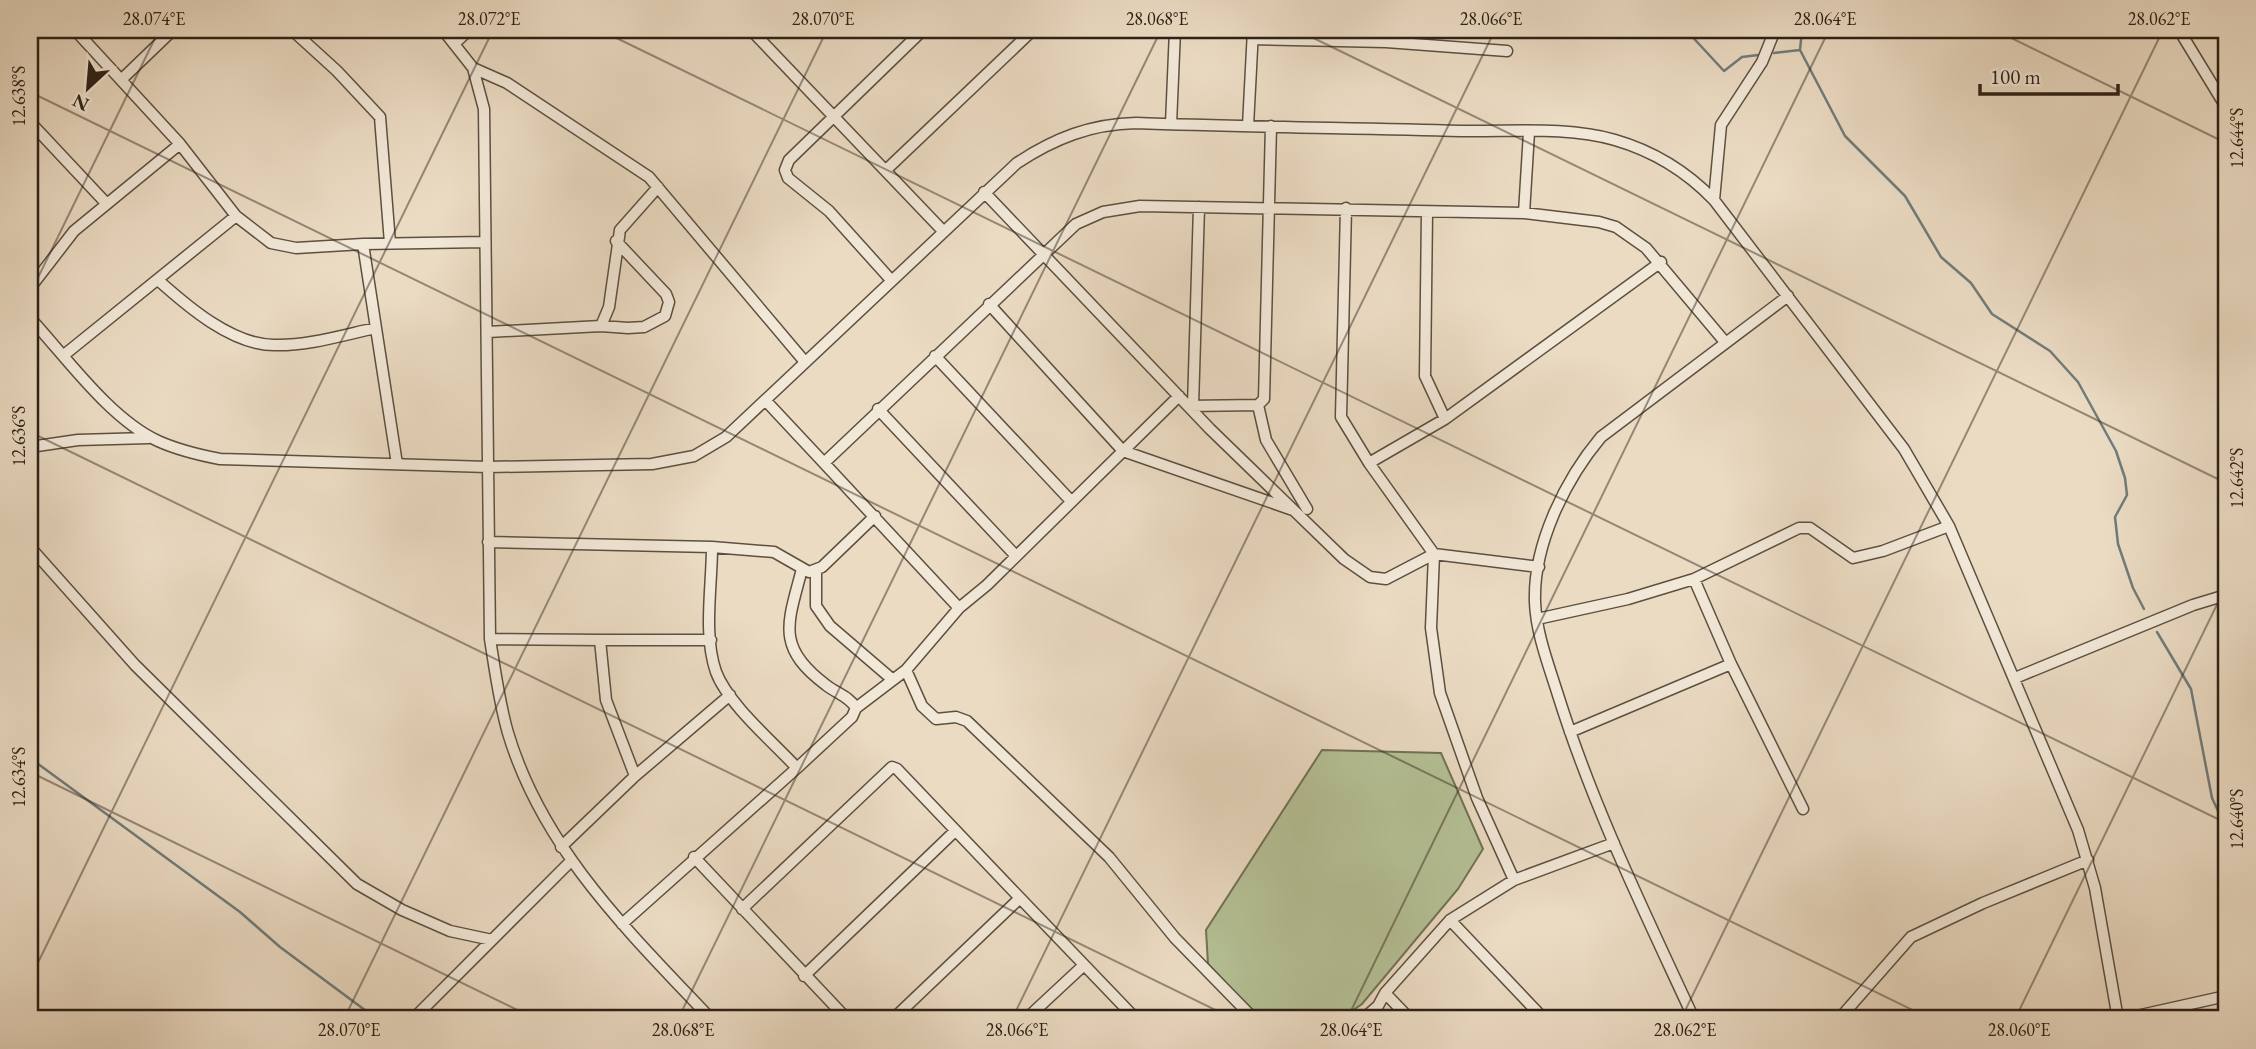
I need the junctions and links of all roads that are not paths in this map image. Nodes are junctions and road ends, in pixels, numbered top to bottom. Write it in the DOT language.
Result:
graph roads {
  1 [pos="75,30"];
  2 [pos="173,30"];
  3 [pos="292,30"];
  4 [pos="443,30"];
  5 [pos="469,30"];
  6 [pos="751,30"];
  7 [pos="923,30"];
  8 [pos="1033,30"];
  9 [pos="1175,30"];
  10 [pos="1775,30"];
  11 [pos="2179,30"];
  12 [pos="1253,34"];
  13 [pos="455,43"];
  14 [pos="1507,51"];
  15 [pos="472,68"];
  16 [pos="122,79"];
  17 [pos="2226,107"];
  18 [pos="835,117"];
  19 [pos="30,122"];
  20 [pos="1171,124"];
  21 [pos="1248,126"];
  22 [pos="1271,126"];
  23 [pos="1529,132"];
  24 [pos="180,144"];
  25 [pos="886,170"];
  26 [pos="658,187"];
  27 [pos="984,192"];
  28 [pos="1714,200"];
  29 [pos="105,202"];
  30 [pos="1199,207"];
  31 [pos="1270,207"];
  32 [pos="1346,208"];
  33 [pos="1427,212"];
  34 [pos="1524,213"];
  35 [pos="236,216"];
  36 [pos="943,231"];
  37 [pos="616,241"];
  38 [pos="484,242"];
  39 [pos="390,243"];
  40 [pos="363,244"];
  41 [pos="1043,252"];
  42 [pos="1661,262"];
  43 [pos="158,280"];
  44 [pos="891,280"];
  45 [pos="30,288"];
  46 [pos="1788,296"];
  47 [pos="989,304"];
  48 [pos="30,318"];
  49 [pos="601,326"];
  50 [pos="376,328"];
  51 [pos="488,332"];
  52 [pos="1726,342"];
  53 [pos="64,355"];
  54 [pos="935,355"];
  55 [pos="805,362"];
  56 [pos="1179,396"];
  57 [pos="766,401"];
  58 [pos="1258,405"];
  59 [pos="1191,406"];
  60 [pos="878,409"];
  61 [pos="1445,419"];
  62 [pos="151,438"];
  63 [pos="30,447"];
  64 [pos="1123,451"];
  65 [pos="824,463"];
  66 [pos="1369,463"];
  67 [pos="397,464"];
  68 [pos="488,467"];
  69 [pos="1071,501"];
  70 [pos="1302,510"];
  71 [pos="875,516"];
  72 [pos="1949,526"];
  73 [pos="488,542"];
  74 [pos="30,547"];
  75 [pos="712,547"];
  76 [pos="1434,554"];
  77 [pos="1016,556"];
  78 [pos="1539,567"];
  79 [pos="802,569"];
  80 [pos="816,571"];
  81 [pos="1694,579"];
  82 [pos="2226,595"];
  83 [pos="959,608"];
  84 [pos="1537,620"];
  85 [pos="490,639"];
  86 [pos="600,640"];
  87 [pos="710,640"];
  88 [pos="1731,664"];
  89 [pos="906,670"];
  90 [pos="2015,678"];
  91 [pos="893,680"];
  92 [pos="730,695"];
  93 [pos="856,708"];
  94 [pos="1570,732"];
  95 [pos="797,768"];
  96 [pos="635,776"];
  97 [pos="1803,809"];
  98 [pos="955,831"];
  99 [pos="1614,843"];
  100 [pos="561,847"];
  101 [pos="694,857"];
  102 [pos="2088,860"];
  103 [pos="570,862"];
  104 [pos="1514,880"];
  105 [pos="1020,898"];
  106 [pos="742,909"];
  107 [pos="1450,920"];
  108 [pos="622,924"];
  109 [pos="492,940"];
  110 [pos="1084,965"];
  111 [pos="804,976"];
  112 [pos="1385,992"];
  113 [pos="2226,996"];
  114 [pos="413,1019"];
  115 [pos="711,1019"];
  116 [pos="847,1019"];
  117 [pos="893,1019"];
  118 [pos="1026,1019"];
  119 [pos="1136,1019"];
  120 [pos="1254,1019"];
  121 [pos="1363,1019"];
  122 [pos="1410,1019"];
  123 [pos="1544,1019"];
  124 [pos="1694,1019"];
  125 [pos="1839,1019"];
  126 [pos="2120,1019"];
  1 -- 16 [label="street"];
  2 -- 16 [label="street"];
  3 -- 39 [label="street"];
  4 -- 13 [label="street"];
  5 -- 13 [label="street"];
  6 -- 18 [label="street"];
  7 -- 18 [label="street"];
  8 -- 25 [label="street"];
  9 -- 20 [label="street"];
  10 -- 28 [label="street"];
  11 -- 17 [label="street"];
  12 -- 14 [label="street"];
  12 -- 21 [label="street"];
  13 -- 15 [label="street"];
  15 -- 26 [label="street"];
  15 -- 38 [label="street"];
  16 -- 24 [label="street"];
  18 -- 25 [label="street"];
  18 -- 44 [label="street"];
  19 -- 29 [label="street"];
  20 -- 21 [label="street"];
  20 -- 27 [label="street"];
  21 -- 22 [label="street"];
  22 -- 23 [label="street"];
  22 -- 31 [label="street"];
  23 -- 28 [label="street"];
  23 -- 34 [label="street"];
  24 -- 29 [label="street"];
  24 -- 35 [label="street"];
  25 -- 36 [label="street"];
  26 -- 37 [label="street"];
  26 -- 55 [label="street"];
  27 -- 36 [label="street"];
  27 -- 41 [label="street"];
  28 -- 46 [label="street"];
  29 -- 45 [label="street"];
  30 -- 31 [label="street"];
  30 -- 41 [label="street"];
  30 -- 59 [label="street"];
  31 -- 32 [label="street"];
  31 -- 58 [label="street"];
  32 -- 33 [label="street"];
  32 -- 66 [label="street"];
  33 -- 34 [label="street"];
  33 -- 61 [label="street"];
  34 -- 42 [label="street"];
  35 -- 40 [label="street"];
  35 -- 43 [label="street"];
  36 -- 44 [label="street"];
  37 -- 49 [label="street"];
  37 -- 49 [label="street"];
  38 -- 39 [label="street"];
  38 -- 51 [label="street"];
  39 -- 40 [label="street"];
  40 -- 50 [label="street"];
  41 -- 47 [label="street"];
  41 -- 56 [label="street"];
  42 -- 52 [label="street"];
  42 -- 61 [label="street"];
  43 -- 50 [label="street"];
  43 -- 53 [label="street"];
  44 -- 55 [label="street"];
  46 -- 52 [label="street"];
  46 -- 72 [label="street"];
  47 -- 54 [label="street"];
  47 -- 64 [label="street"];
  48 -- 53 [label="street"];
  49 -- 51 [label="street"];
  50 -- 67 [label="street"];
  51 -- 68 [label="street"];
  52 -- 78 [label="street"];
  53 -- 62 [label="street"];
  54 -- 60 [label="street"];
  54 -- 69 [label="street"];
  55 -- 57 [label="street"];
  56 -- 59 [label="street"];
  56 -- 64 [label="street"];
  57 -- 65 [label="street"];
  57 -- 68 [label="street"];
  58 -- 59 [label="street"];
  58 -- 70 [label="street"];
  59 -- 70 [label="street"];
  60 -- 65 [label="street"];
  60 -- 77 [label="street"];
  61 -- 66 [label="street"];
  62 -- 63 [label="street"];
  62 -- 67 [label="street"];
  64 -- 69 [label="street"];
  64 -- 70 [label="street"];
  65 -- 71 [label="street"];
  66 -- 76 [label="street"];
  67 -- 68 [label="street"];
  68 -- 73 [label="street"];
  69 -- 77 [label="street"];
  70 -- 76 [label="street"];
  71 -- 80 [label="street"];
  71 -- 83 [label="street"];
  72 -- 81 [label="street"];
  72 -- 90 [label="street"];
  73 -- 75 [label="street"];
  73 -- 85 [label="street"];
  74 -- 109 [label="street"];
  75 -- 79 [label="street"];
  75 -- 87 [label="street"];
  76 -- 78 [label="street"];
  76 -- 104 [label="street"];
  77 -- 83 [label="street"];
  78 -- 84 [label="street"];
  79 -- 80 [label="street"];
  79 -- 93 [label="street"];
  80 -- 91 [label="street"];
  81 -- 84 [label="street"];
  81 -- 88 [label="street"];
  82 -- 90 [label="street"];
  83 -- 89 [label="street"];
  84 -- 94 [label="street"];
  85 -- 86 [label="street"];
  85 -- 100 [label="street"];
  86 -- 87 [label="street"];
  86 -- 96 [label="street"];
  87 -- 92 [label="street"];
  88 -- 94 [label="street"];
  88 -- 97 [label="street"];
  89 -- 91 [label="street"];
  89 -- 120 [label="street"];
  90 -- 102 [label="street"];
  91 -- 93 [label="street"];
  92 -- 95 [label="street"];
  92 -- 96 [label="street"];
  93 -- 95 [label="street"];
  94 -- 99 [label="street"];
  95 -- 101 [label="street"];
  96 -- 100 [label="street"];
  98 -- 105 [label="street"];
  98 -- 106 [label="street"];
  98 -- 111 [label="street"];
  99 -- 104 [label="street"];
  99 -- 124 [label="street"];
  100 -- 103 [label="street"];
  101 -- 106 [label="street"];
  101 -- 108 [label="street"];
  102 -- 125 [label="street"];
  102 -- 126 [label="street"];
  103 -- 108 [label="street"];
  103 -- 109 [label="street"];
  104 -- 107 [label="street"];
  105 -- 110 [label="street"];
  105 -- 117 [label="street"];
  106 -- 111 [label="street"];
  107 -- 112 [label="street"];
  107 -- 123 [label="street"];
  108 -- 115 [label="street"];
  109 -- 114 [label="street"];
  110 -- 118 [label="street"];
  110 -- 119 [label="street"];
  111 -- 116 [label="street"];
  112 -- 121 [label="street"];
  112 -- 122 [label="street"];
  113 -- 126 [label="street"];
}
